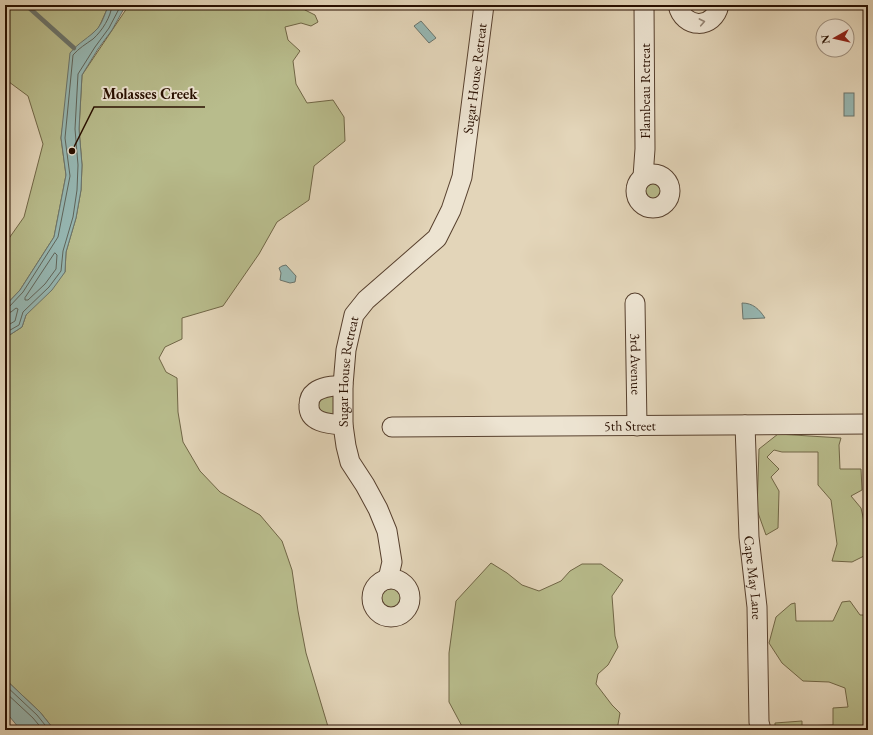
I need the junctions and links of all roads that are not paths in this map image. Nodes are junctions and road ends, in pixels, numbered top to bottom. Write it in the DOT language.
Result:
graph roads {
  1 [pos="484,5"];
  2 [pos="644,5"];
  3 [pos="678,5"];
  4 [pos="719,5"];
  5 [pos="643,177"];
  6 [pos="635,303"];
  7 [pos="343,385"];
  8 [pos="868,424"];
  9 [pos="342,425"];
  10 [pos="745,425"];
  11 [pos="636,426"];
  12 [pos="392,427"];
  13 [pos="388,579"];
  14 [pos="761,730"];
  1 -- 7 [label="street, Sugar House Retreat"];
  2 -- 5 [label="street, Flambeau Retreat"];
  3 -- 4 [label="street, one-way"];
  6 -- 11 [label="street, 3rd Avenue"];
  7 -- 9 [label="street, Sugar House Retreat"];
  7 -- 9 [label="street"];
  8 -- 10 [label="street, 5th Street"];
  9 -- 13 [label="street, Sugar House Retreat"];
  10 -- 11 [label="street, 5th Street"];
  10 -- 14 [label="street, Cape May Lane"];
  11 -- 12 [label="street, 5th Street"];
}
